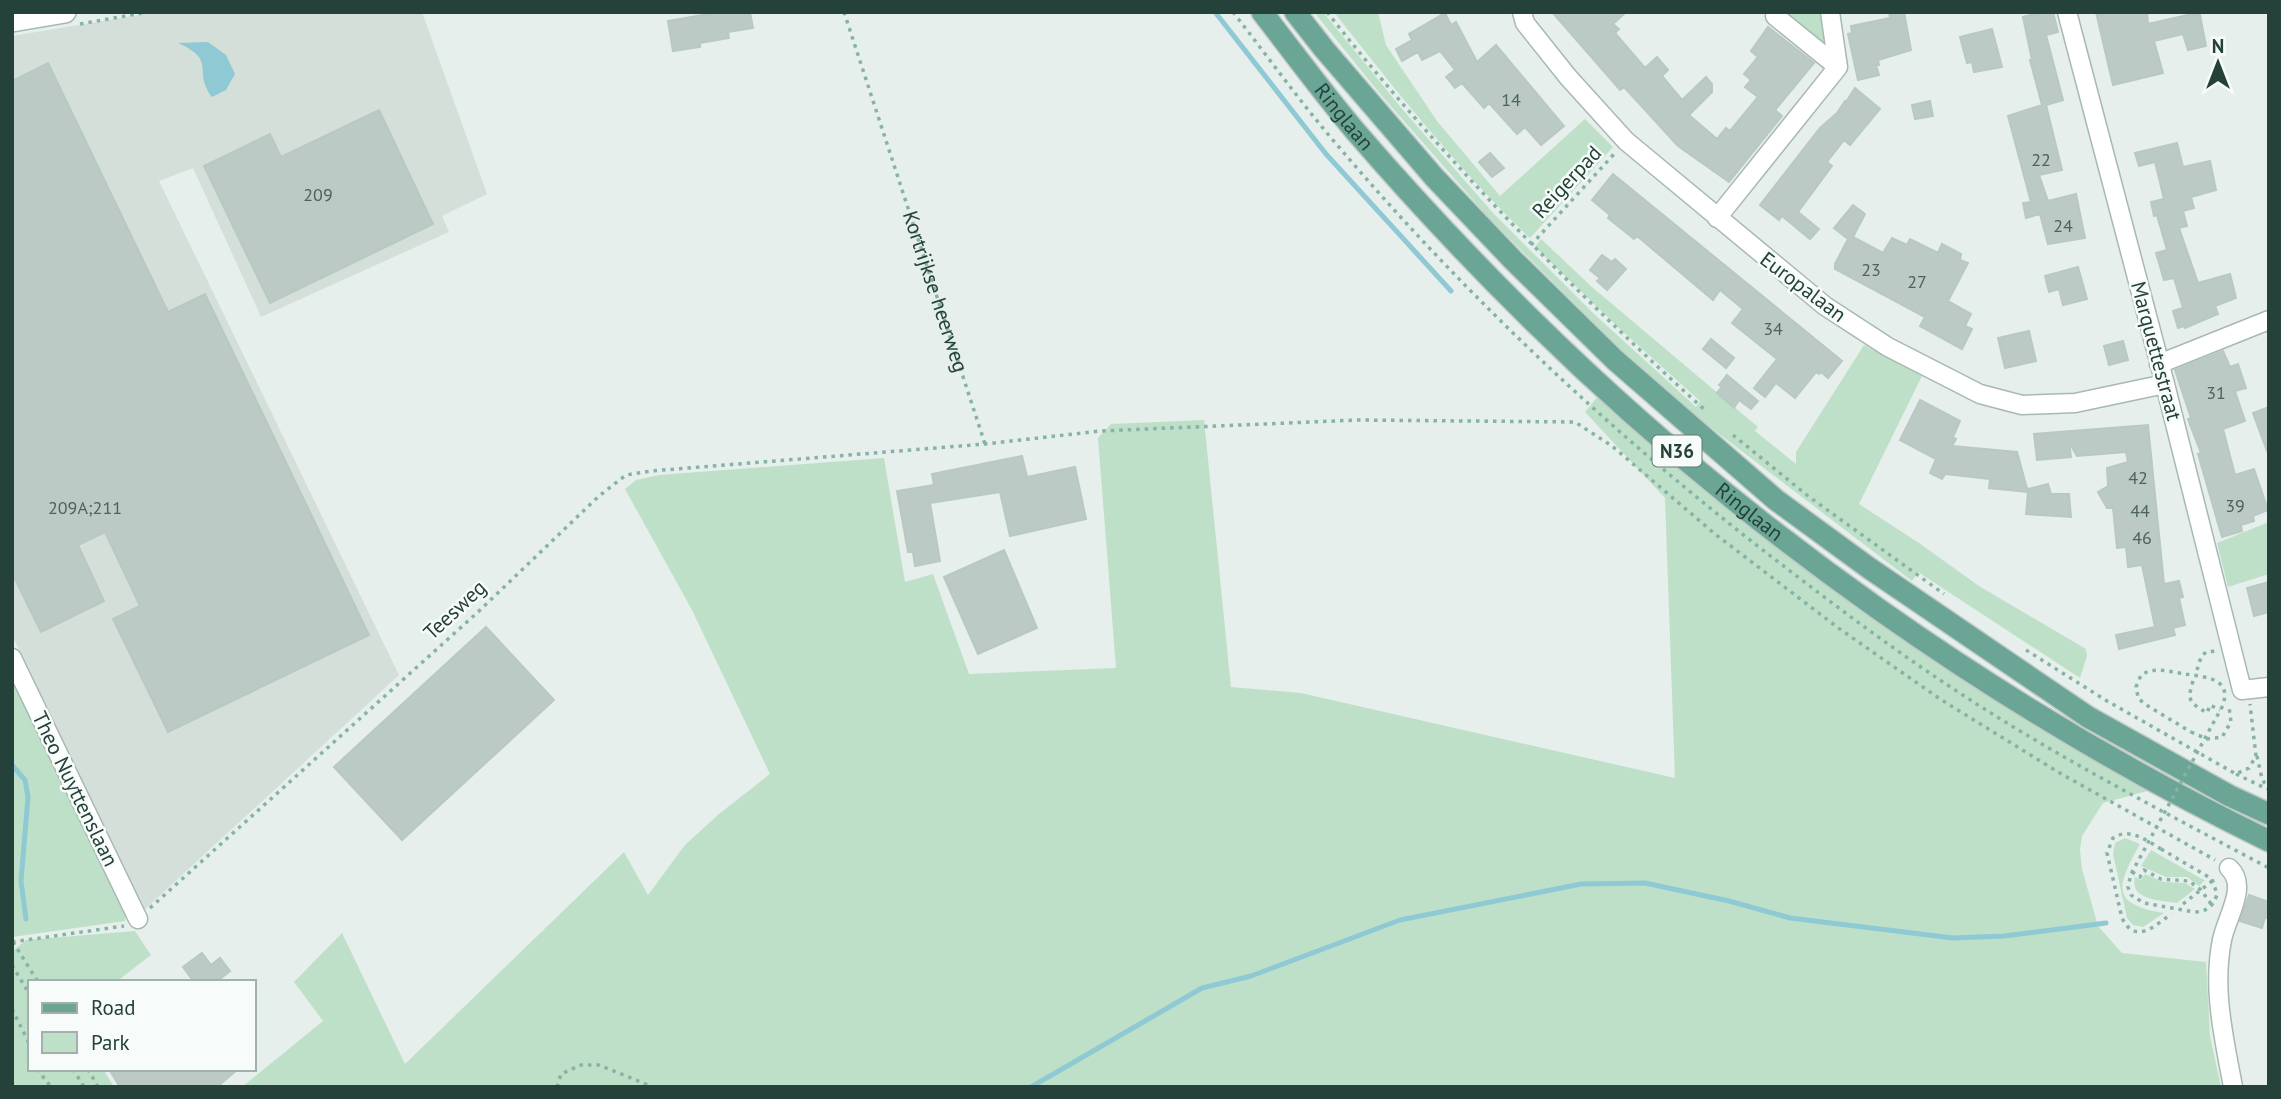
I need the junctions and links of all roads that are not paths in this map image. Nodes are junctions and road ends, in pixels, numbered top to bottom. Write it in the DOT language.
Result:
graph roads {
  1 [pos="65,12"];
  2 [pos="1262,12"];
  3 [pos="1295,12"];
  4 [pos="1522,12"];
  5 [pos="1779,12"];
  6 [pos="1830,12"];
  7 [pos="2067,12"];
  8 [pos="12,21"];
  9 [pos="1838,67"];
  10 [pos="1717,218"];
  11 [pos="2269,320"];
  12 [pos="2160,364"];
  13 [pos="2165,384"];
  14 [pos="12,658"];
  15 [pos="2269,687"];
  16 [pos="2269,814"];
  17 [pos="2269,841"];
  18 [pos="2223,872"];
  19 [pos="138,919"];
  20 [pos="2233,1087"];
  1 -- 8 [label="street"];
  2 -- 17 [label="main road, Ringlaan / N36"];
  3 -- 16 [label="main road, Ringlaan / N36"];
  4 -- 10 [label="street, Europalaan"];
  5 -- 9 [label="street"];
  6 -- 9 [label="street"];
  7 -- 12 [label="street, Marquettestraat"];
  9 -- 10 [label="street"];
  10 -- 13 [label="street, Europalaan"];
  11 -- 12 [label="street"];
  12 -- 13 [label="street, Marquettestraat"];
  13 -- 15 [label="street, Marquettestraat"];
  14 -- 19 [label="street, Theo Nuyttenslaan"];
  18 -- 20 [label="street"];
}
